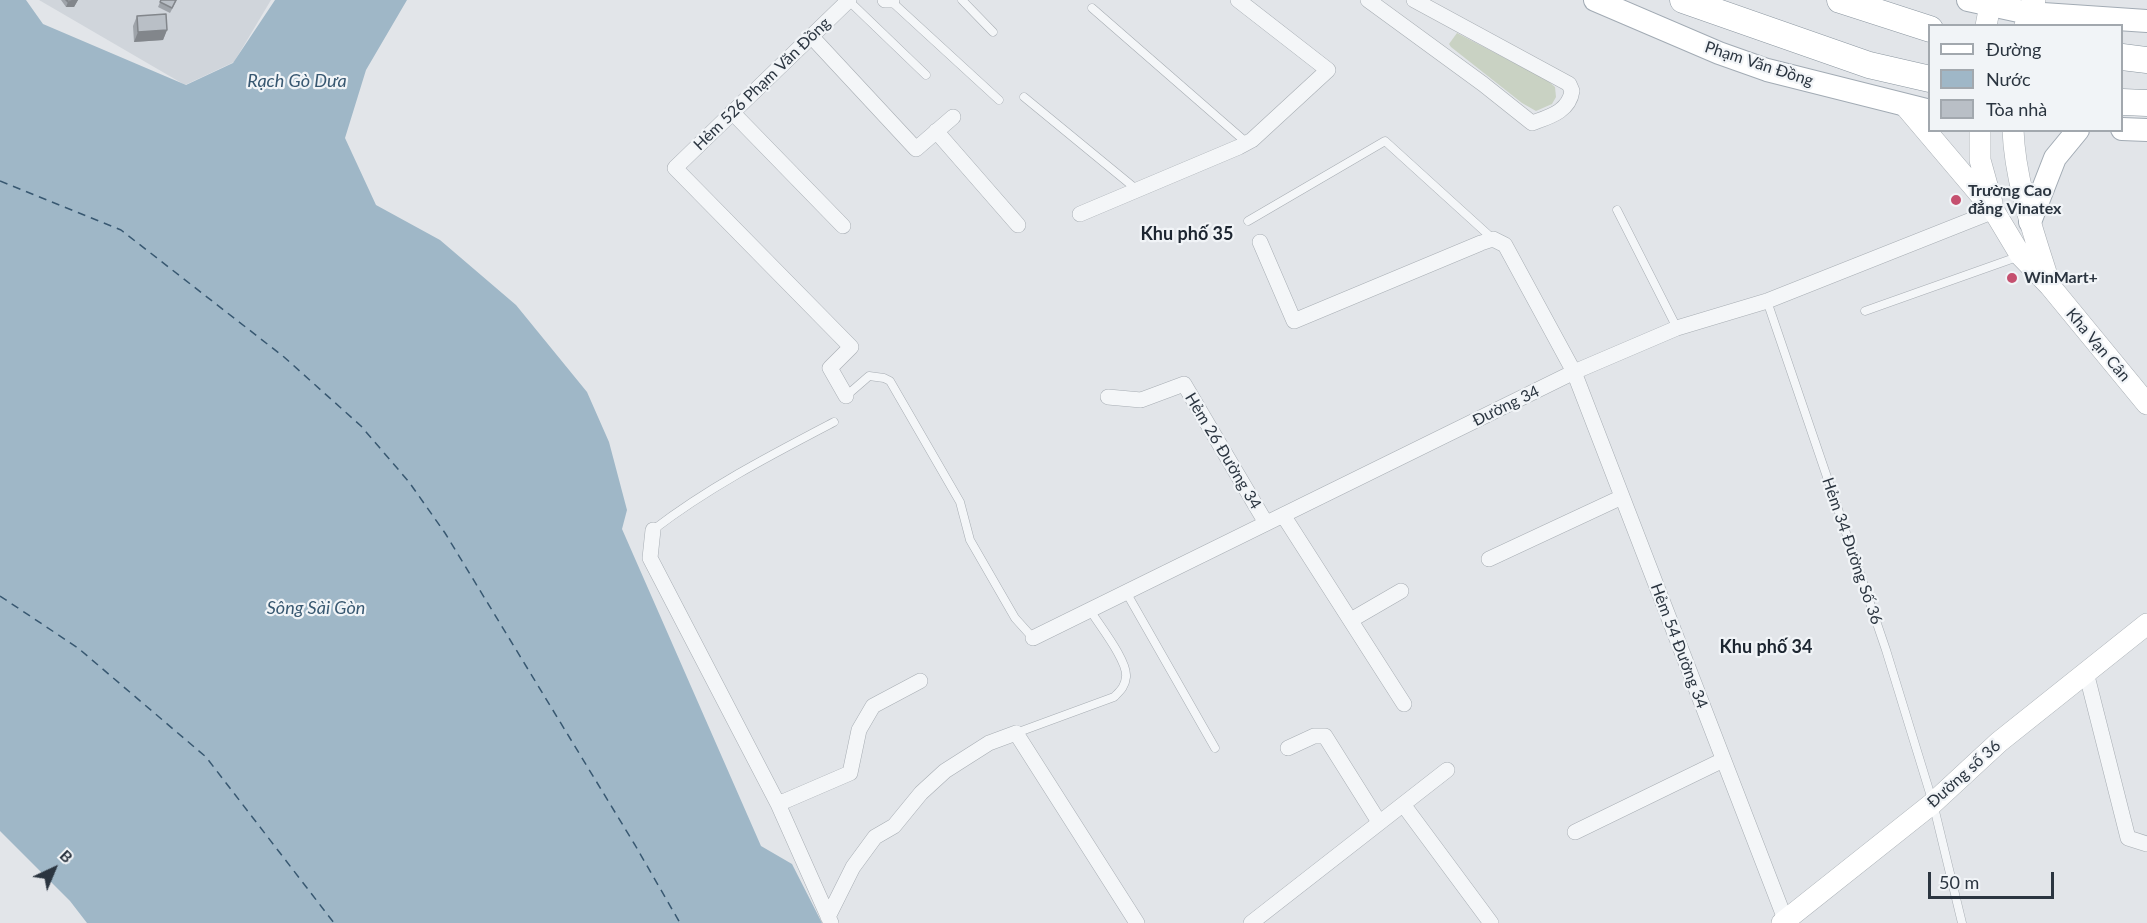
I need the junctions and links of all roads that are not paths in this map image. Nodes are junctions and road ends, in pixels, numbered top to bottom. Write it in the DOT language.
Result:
graph roads {
  1 [pos="849,0"];
  2 [pos="889,0"];
  3 [pos="962,0"];
  4 [pos="1238,0"];
  5 [pos="1368,0"];
  6 [pos="1414,0"];
  7 [pos="1594,0"];
  8 [pos="1683,0"];
  9 [pos="1840,0"];
  10 [pos="1984,8"];
  11 [pos="1092,9"];
  12 [pos="2029,13"];
  13 [pos="2147,21"];
  14 [pos="1928,29"];
  15 [pos="993,32"];
  16 [pos="811,36"];
  17 [pos="2123,57"];
  18 [pos="2147,60"];
  19 [pos="1869,64"];
  20 [pos="926,75"];
  21 [pos="1928,80"];
  22 [pos="1024,97"];
  23 [pos="999,100"];
  24 [pos="2123,102"];
  25 [pos="2147,103"];
  26 [pos="1905,106"];
  27 [pos="1928,111"];
  28 [pos="732,112"];
  29 [pos="953,117"];
  30 [pos="2123,129"];
  31 [pos="2147,130"];
  32 [pos="936,131"];
  33 [pos="1980,132"];
  34 [pos="2013,132"];
  35 [pos="2076,132"];
  36 [pos="1247,143"];
  37 [pos="1137,190"];
  38 [pos="1617,210"];
  39 [pos="1994,211"];
  40 [pos="1080,214"];
  41 [pos="1248,221"];
  42 [pos="2030,222"];
  43 [pos="1018,225"];
  44 [pos="843,226"];
  45 [pos="1493,240"];
  46 [pos="1260,242"];
  47 [pos="2021,256"];
  48 [pos="2050,286"];
  49 [pos="1767,302"];
  50 [pos="1865,311"];
  51 [pos="1677,328"];
  52 [pos="1574,372"];
  53 [pos="846,396"];
  54 [pos="1108,397"];
  55 [pos="2147,404"];
  56 [pos="834,422"];
  57 [pos="1622,497"];
  58 [pos="1283,515"];
  59 [pos="1266,523"];
  60 [pos="653,530"];
  61 [pos="1490,559"];
  62 [pos="1401,591"];
  63 [pos="1126,592"];
  64 [pos="1090,610"];
  65 [pos="1351,620"];
  66 [pos="2147,624"];
  67 [pos="1033,638"];
  68 [pos="2086,672"];
  69 [pos="920,681"];
  70 [pos="1404,704"];
  71 [pos="1016,733"];
  72 [pos="1215,748"];
  73 [pos="1288,748"];
  74 [pos="1723,760"];
  75 [pos="1447,770"];
  76 [pos="1933,803"];
  77 [pos="778,804"];
  78 [pos="1408,811"];
  79 [pos="1379,822"];
  80 [pos="1575,832"];
  81 [pos="2147,844"];
  82 [pos="829,920"];
  83 [pos="1783,921"];
  84 [pos="1137,923"];
  85 [pos="1251,923"];
  86 [pos="1491,923"];
  87 [pos="1962,923"];
  1 -- 16 [label="street, Hẻm 526 Phạm Văn Đồng"];
  1 -- 20 [label="lane"];
  2 -- 23 [label="lane"];
  3 -- 15 [label="lane"];
  4 -- 36 [label="street"];
  5 -- 6 [label="street"];
  7 -- 26 [label="main road, Phạm Văn Đồng"];
  8 -- 19 [label="highway"];
  9 -- 14 [label="highway"];
  10 -- 12 [label="main road"];
  11 -- 36 [label="lane"];
  12 -- 13 [label="main road"];
  16 -- 28 [label="street, Hẻm 526 Phạm Văn Đồng"];
  16 -- 32 [label="street"];
  17 -- 18 [label="highway"];
  19 -- 21 [label="highway"];
  19 -- 26 [label="main road"];
  22 -- 37 [label="lane"];
  24 -- 25 [label="highway"];
  26 -- 27 [label="main road, Phạm Văn Đồng"];
  26 -- 39 [label="main road, Kha Vạn Cân"];
  28 -- 44 [label="street"];
  28 -- 53 [label="street, Hẻm 526 Phạm Văn Đồng"];
  29 -- 32 [label="street"];
  30 -- 31 [label="main road"];
  32 -- 43 [label="street"];
  33 -- 39 [label="main road, Kha Vạn Cân"];
  34 -- 42 [label="main road, Kha Vạn Cân"];
  35 -- 42 [label="main road"];
  36 -- 37 [label="street"];
  37 -- 40 [label="street"];
  38 -- 51 [label="lane"];
  39 -- 47 [label="main road, Kha Vạn Cân"];
  39 -- 49 [label="street, Đường 34"];
  41 -- 45 [label="lane"];
  42 -- 48 [label="main road, Kha Vạn Cân"];
  45 -- 46 [label="street"];
  45 -- 52 [label="street, Hẻm 54 Đường 34"];
  47 -- 48 [label="main road, Kha Vạn Cân"];
  47 -- 50 [label="lane"];
  48 -- 55 [label="main road, Kha Vạn Cân"];
  49 -- 51 [label="street, Đường 34"];
  49 -- 76 [label="lane, Hẻm 34 Đường Số 36"];
  51 -- 52 [label="street, Đường 34"];
  52 -- 57 [label="street, Hẻm 54 Đường 34"];
  52 -- 58 [label="street, Đường 34"];
  53 -- 67 [label="lane"];
  54 -- 59 [label="street, Hẻm 26 Đường 34"];
  56 -- 60 [label="lane"];
  57 -- 61 [label="street"];
  57 -- 74 [label="street, Hẻm 54 Đường 34"];
  58 -- 59 [label="street, Đường 34"];
  58 -- 65 [label="street"];
  59 -- 63 [label="street, Đường 34"];
  60 -- 77 [label="street"];
  62 -- 65 [label="street"];
  63 -- 64 [label="street, Đường 34"];
  63 -- 72 [label="lane"];
  64 -- 67 [label="street, Đường 34"];
  64 -- 71 [label="lane"];
  65 -- 70 [label="street"];
  66 -- 68 [label="main road, Đường số 36"];
  68 -- 76 [label="main road, Đường số 36"];
  68 -- 81 [label="street"];
  69 -- 77 [label="street"];
  71 -- 82 [label="street"];
  71 -- 84 [label="street"];
  73 -- 79 [label="street"];
  74 -- 80 [label="street"];
  74 -- 83 [label="street, Hẻm 54 Đường 34"];
  75 -- 79 [label="street"];
  76 -- 83 [label="main road, Đường số 36"];
  76 -- 87 [label="lane, Hẻm 34 Đường Số 36"];
  77 -- 82 [label="street"];
  78 -- 86 [label="street"];
  79 -- 85 [label="street"];
}
